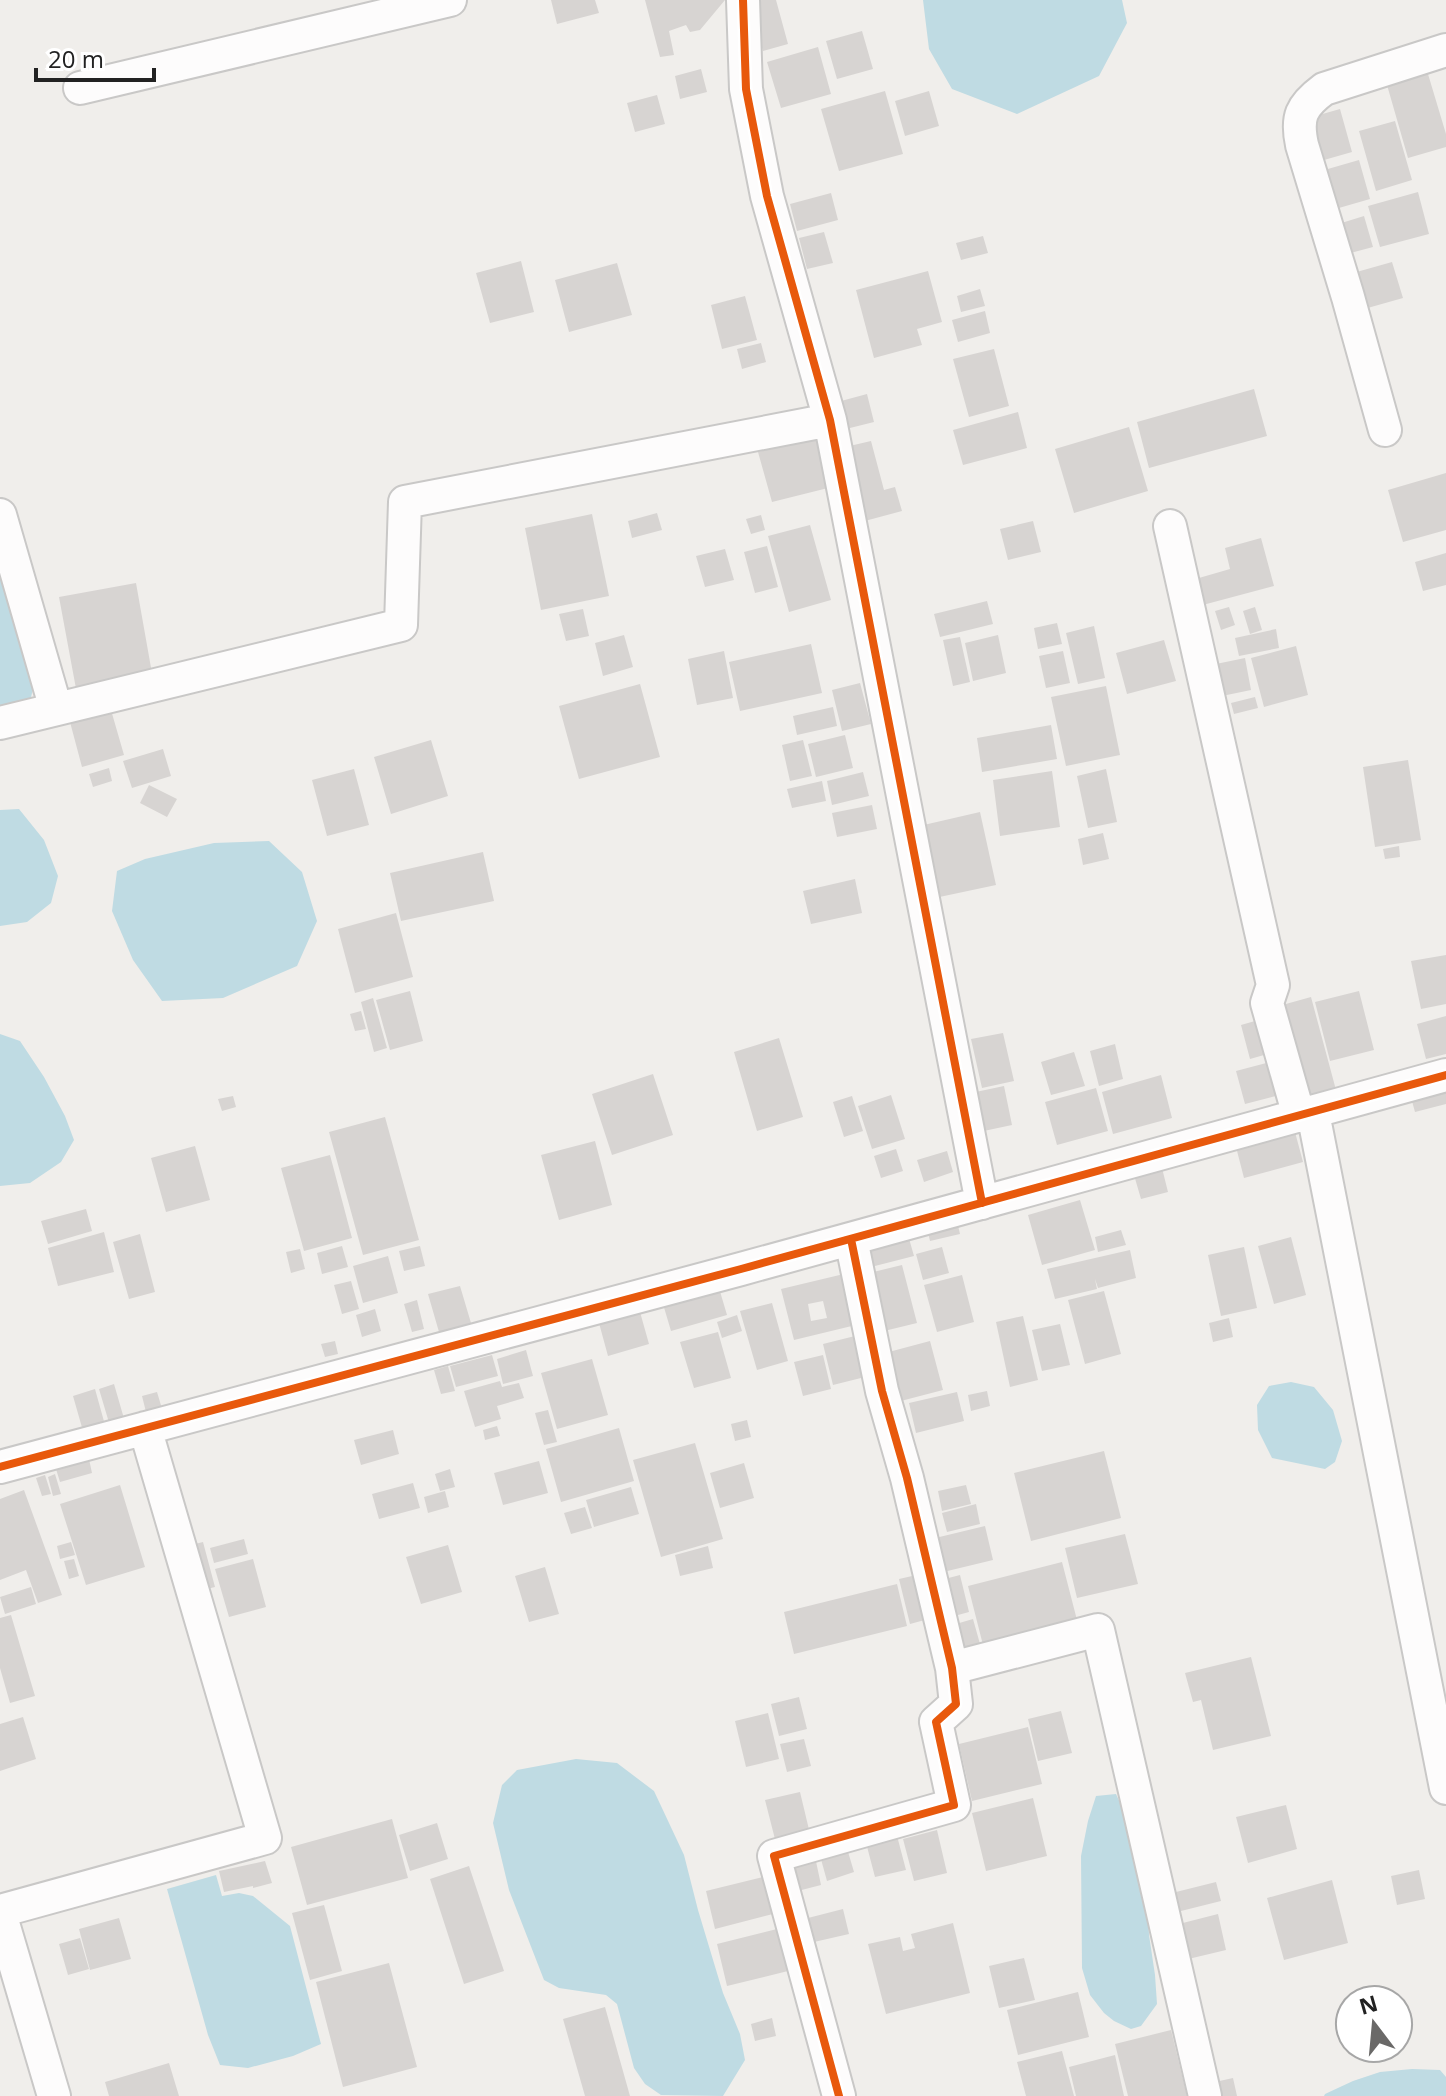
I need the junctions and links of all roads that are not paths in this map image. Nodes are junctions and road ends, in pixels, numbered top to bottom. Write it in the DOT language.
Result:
graph roads {
  1 [pos="450,0"];
  2 [pos="743,0"];
  3 [pos="1446,50"];
  4 [pos="80,88"];
  5 [pos="830,420"];
  6 [pos="1385,430"];
  7 [pos="0,515"];
  8 [pos="1170,526"];
  9 [pos="56,709"];
  10 [pos="0,723"];
  11 [pos="1446,1075"];
  12 [pos="1306,1114"];
  13 [pos="982,1203"];
  14 [pos="851,1239"];
  15 [pos="145,1428"];
  16 [pos="0,1467"];
  17 [pos="952,1668"];
  18 [pos="1446,1788"];
  19 [pos="0,1912"];
  20 [pos="54,2096"];
  21 [pos="839,2096"];
  22 [pos="1205,2096"];
  1 -- 4 [label="street"];
  2 -- 5 [label="street"];
  3 -- 6 [label="street"];
  5 -- 9 [label="street"];
  5 -- 13 [label="street"];
  7 -- 9 [label="street"];
  8 -- 12 [label="street"];
  9 -- 10 [label="street"];
  11 -- 12 [label="street"];
  12 -- 13 [label="street"];
  12 -- 18 [label="street"];
  13 -- 14 [label="street"];
  14 -- 15 [label="street"];
  14 -- 17 [label="street"];
  15 -- 16 [label="street"];
  15 -- 19 [label="street"];
  17 -- 21 [label="street"];
  17 -- 22 [label="street"];
  19 -- 20 [label="street"];
}
